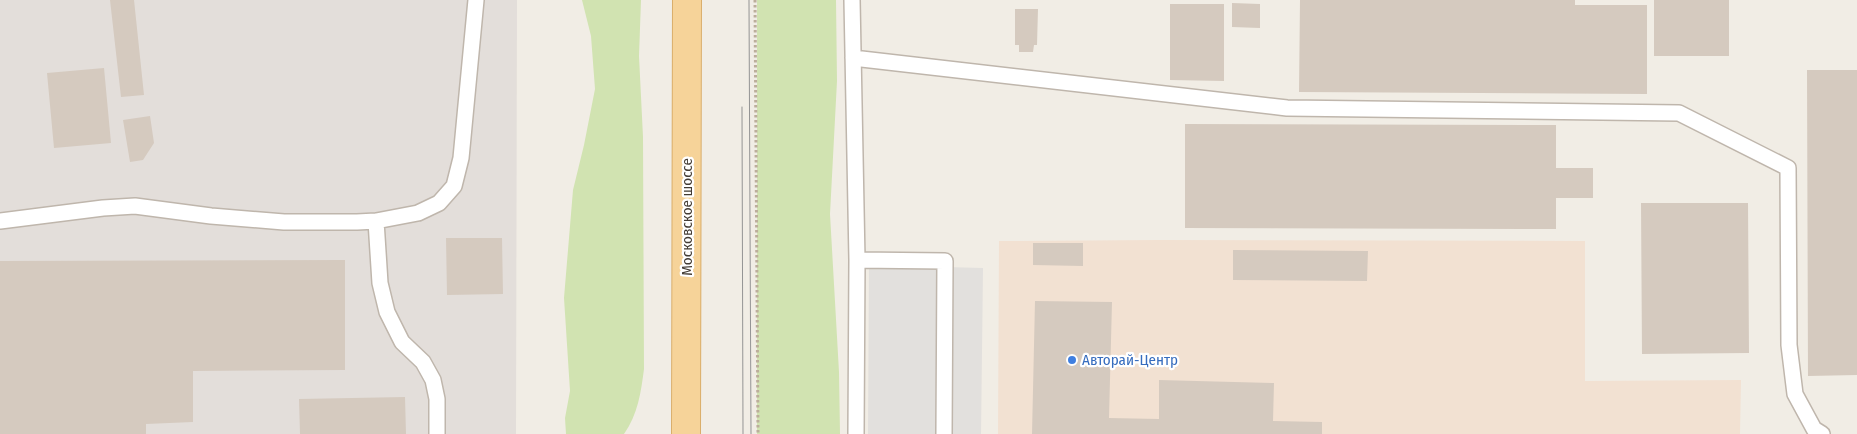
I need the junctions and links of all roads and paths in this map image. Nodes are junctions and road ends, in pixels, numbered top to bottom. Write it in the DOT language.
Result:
graph roads {
  1 [pos="476,0"];
  2 [pos="687,0"];
  3 [pos="755,0"];
  4 [pos="852,0"];
  5 [pos="853,58"];
  6 [pos="0,221"];
  7 [pos="376,221"];
  8 [pos="857,260"];
  9 [pos="437,434"];
  10 [pos="686,434"];
  11 [pos="758,434"];
  12 [pos="856,434"];
  13 [pos="944,434"];
  14 [pos="1822,434"];
  1 -- 7 [label="lane"];
  2 -- 10 [label="main road, Московское шоссе"];
  3 -- 11 [label="path"];
  4 -- 5 [label="lane"];
  5 -- 8 [label="lane"];
  5 -- 14 [label="lane"];
  6 -- 7 [label="lane"];
  7 -- 9 [label="lane"];
  8 -- 12 [label="lane"];
  8 -- 13 [label="lane"];
}
